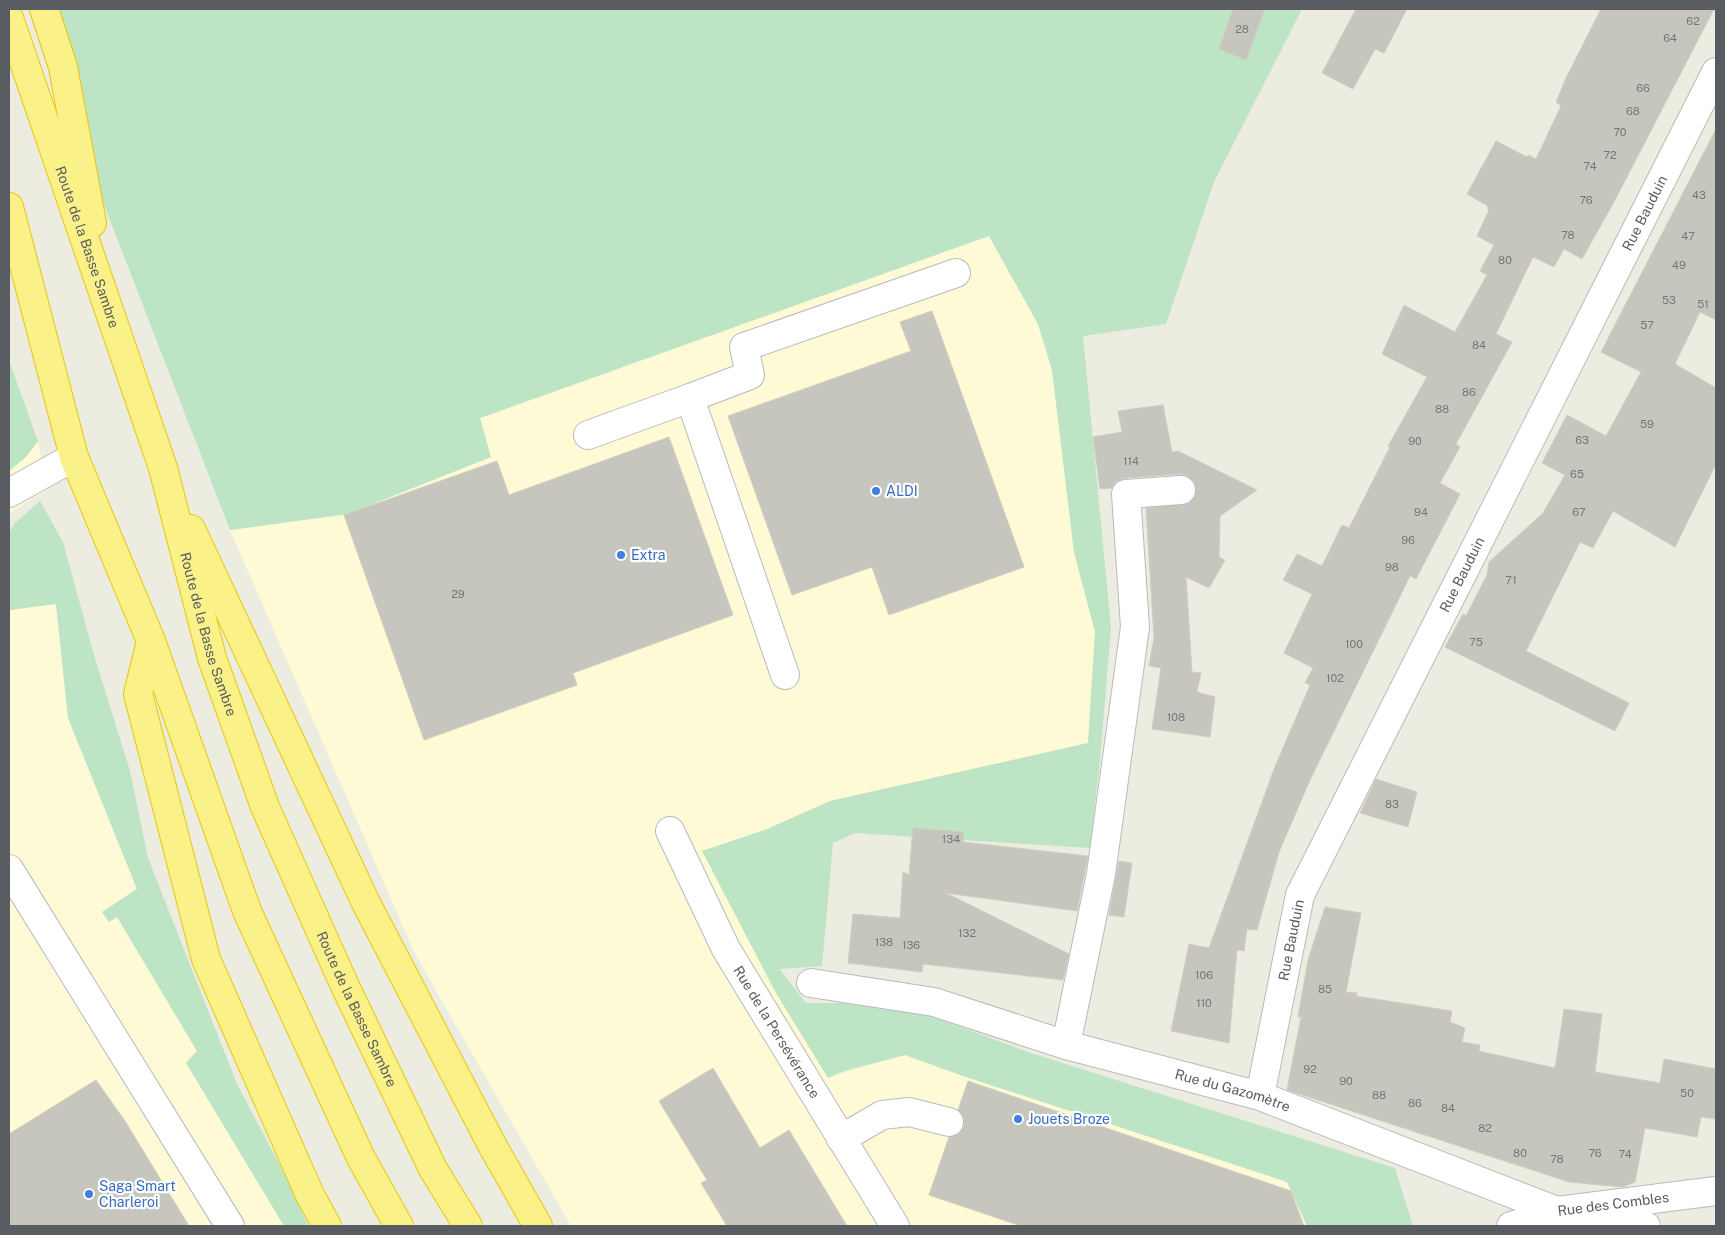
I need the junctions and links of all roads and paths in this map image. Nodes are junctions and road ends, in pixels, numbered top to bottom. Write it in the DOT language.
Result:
graph roads {
  1 [pos="44,9"];
  2 [pos="9,18"];
  3 [pos="1716,72"];
  4 [pos="9,207"];
  5 [pos="956,273"];
  6 [pos="9,284"];
  7 [pos="111,322"];
  8 [pos="57,387"];
  9 [pos="690,398"];
  10 [pos="588,435"];
  11 [pos="74,457"];
  12 [pos="163,468"];
  13 [pos="1181,490"];
  14 [pos="9,493"];
  15 [pos="151,641"];
  16 [pos="785,676"];
  17 [pos="670,831"];
  18 [pos="9,869"];
  19 [pos="811,983"];
  20 [pos="1066,1045"];
  21 [pos="1260,1096"];
  22 [pos="948,1122"];
  23 [pos="841,1139"];
  24 [pos="1716,1190"];
  25 [pos="1557,1211"];
  26 [pos="230,1226"];
  27 [pos="327,1226"];
  28 [pos="399,1226"];
  29 [pos="468,1226"];
  30 [pos="538,1226"];
  31 [pos="895,1226"];
  32 [pos="1511,1226"];
  33 [pos="1646,1226"];
  1 -- 7 [label="highway"];
  2 -- 7 [label="highway, Route de la Basse Sambre"];
  3 -- 21 [label="street, Rue Bauduin"];
  4 -- 8 [label="highway"];
  5 -- 9 [label="street"];
  6 -- 8 [label="highway"];
  7 -- 12 [label="highway, Route de la Basse Sambre"];
  8 -- 11 [label="highway"];
  9 -- 10 [label="street"];
  9 -- 16 [label="street"];
  11 -- 14 [label="street"];
  11 -- 15 [label="highway"];
  12 -- 29 [label="highway, Route de la Basse Sambre"];
  12 -- 30 [label="highway"];
  13 -- 20 [label="street"];
  15 -- 27 [label="highway"];
  15 -- 28 [label="highway"];
  17 -- 23 [label="street, Rue de la Persévérance"];
  18 -- 26 [label="street"];
  19 -- 20 [label="street, Rue du Gazomètre"];
  20 -- 21 [label="street, Rue du Gazomètre"];
  21 -- 25 [label="street, Rue du Gazomètre"];
  22 -- 23 [label="street"];
  23 -- 31 [label="street, Rue de la Persévérance"];
  24 -- 25 [label="street, Rue des Combles"];
  25 -- 32 [label="street, Rue des Combles"];
  25 -- 33 [label="street, Rue du Gazomètre"];
}
